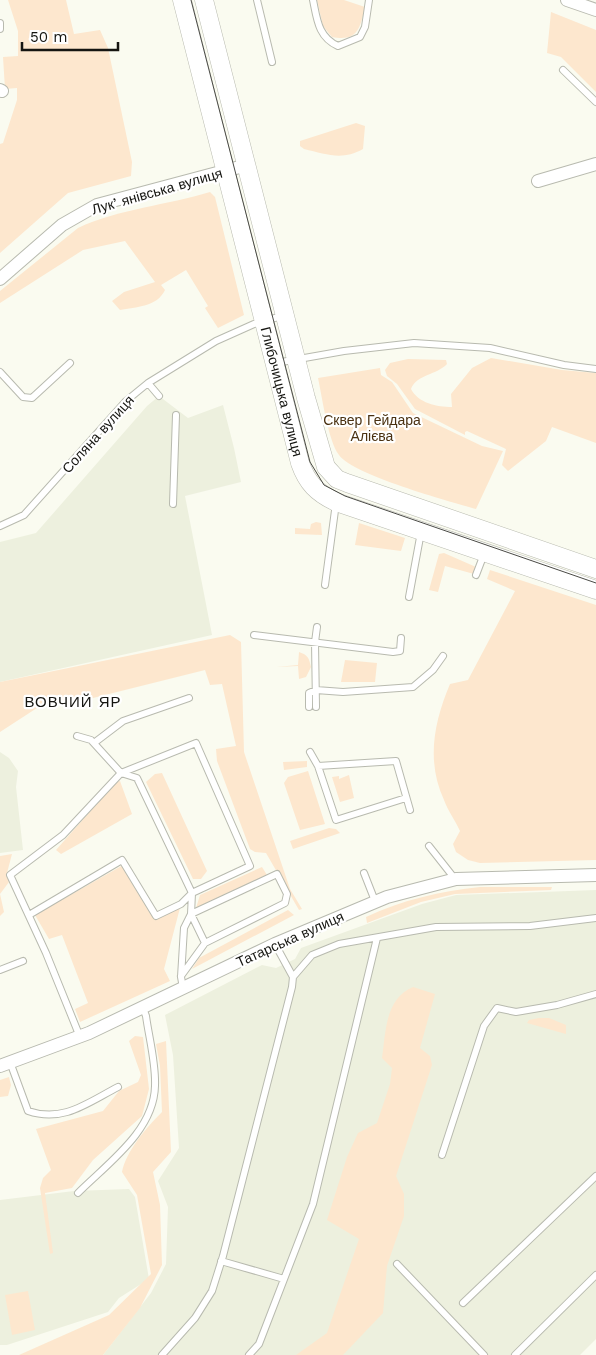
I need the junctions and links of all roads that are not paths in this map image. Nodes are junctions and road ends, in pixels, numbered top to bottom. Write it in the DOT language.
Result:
graph roads {
  1 [pos="182,0"];
  2 [pos="204,0"];
  3 [pos="257,0"];
  4 [pos="313,0"];
  5 [pos="369,0"];
  6 [pos="573,1"];
  7 [pos="596,10"];
  8 [pos="0,23"];
  9 [pos="0,29"];
  10 [pos="272,62"];
  11 [pos="563,70"];
  12 [pos="596,102"];
  13 [pos="596,164"];
  14 [pos="247,165"];
  15 [pos="226,171"];
  16 [pos="538,181"];
  17 [pos="0,279"];
  18 [pos="284,315"];
  19 [pos="264,321"];
  20 [pos="297,359"];
  21 [pos="70,363"];
  22 [pos="275,364"];
  23 [pos="596,368"];
  24 [pos="0,372"];
  25 [pos="148,383"];
  26 [pos="159,396"];
  27 [pos="176,415"];
  28 [pos="336,502"];
  29 [pos="173,504"];
  30 [pos="0,526"];
  31 [pos="421,530"];
  32 [pos="485,553"];
  33 [pos="596,569"];
  34 [pos="476,575"];
  35 [pos="325,585"];
  36 [pos="596,590"];
  37 [pos="409,597"];
  38 [pos="317,627"];
  39 [pos="254,635"];
  40 [pos="401,638"];
  41 [pos="315,642"];
  42 [pos="443,656"];
  43 [pos="316,690"];
  44 [pos="189,698"];
  45 [pos="309,707"];
  46 [pos="316,708"];
  47 [pos="77,736"];
  48 [pos="94,743"];
  49 [pos="310,752"];
  50 [pos="318,766"];
  51 [pos="121,772"];
  52 [pos="406,798"];
  53 [pos="410,810"];
  54 [pos="429,846"];
  55 [pos="364,873"];
  56 [pos="596,875"];
  57 [pos="456,880"];
  58 [pos="192,893"];
  59 [pos="375,901"];
  60 [pos="191,914"];
  61 [pos="28,915"];
  62 [pos="596,918"];
  63 [pos="377,938"];
  64 [pos="205,943"];
  65 [pos="275,944"];
  66 [pos="23,961"];
  67 [pos="0,970"];
  68 [pos="293,977"];
  69 [pos="182,982"];
  70 [pos="596,994"];
  71 [pos="142,1008"];
  72 [pos="80,1037"];
  73 [pos="5,1064"];
  74 [pos="118,1087"];
  75 [pos="442,1155"];
  76 [pos="596,1176"];
  77 [pos="78,1193"];
  78 [pos="221,1261"];
  79 [pos="397,1264"];
  80 [pos="596,1275"];
  81 [pos="284,1279"];
  82 [pos="463,1303"];
  83 [pos="162,1355"];
  84 [pos="249,1355"];
  85 [pos="484,1355"];
  86 [pos="515,1355"];
  1 -- 15 [label="main road, Глибочицька вулиця"];
  2 -- 14 [label="main road, Глибочицька вулиця"];
  3 -- 10 [label="lane"];
  4 -- 5 [label="lane"];
  6 -- 7 [label="street"];
  8 -- 9 [label="lane"];
  11 -- 12 [label="lane"];
  13 -- 16 [label="street"];
  14 -- 15 [label="street, Лукʼянівська вулиця"];
  14 -- 18 [label="main road, Глибочицька вулиця"];
  15 -- 17 [label="street, Лукʼянівська вулиця"];
  15 -- 19 [label="main road, Глибочицька вулиця"];
  18 -- 19 [label="lane, Соляна вулиця"];
  18 -- 20 [label="main road, Глибочицька вулиця"];
  19 -- 22 [label="main road, Глибочицька вулиця"];
  19 -- 25 [label="lane, Соляна вулиця"];
  20 -- 22 [label="lane"];
  20 -- 23 [label="lane"];
  20 -- 33 [label="main road, Глибочицька вулиця"];
  21 -- 24 [label="lane"];
  22 -- 28 [label="main road, Глибочицька вулиця"];
  25 -- 26 [label="lane"];
  25 -- 30 [label="lane, Соляна вулиця"];
  27 -- 29 [label="lane"];
  28 -- 31 [label="main road, Глибочицька вулиця"];
  28 -- 35 [label="lane"];
  31 -- 32 [label="main road, Глибочицька вулиця"];
  31 -- 37 [label="lane"];
  32 -- 34 [label="lane"];
  32 -- 36 [label="main road, Глибочицька вулиця"];
  38 -- 41 [label="lane"];
  39 -- 41 [label="lane"];
  40 -- 41 [label="lane"];
  41 -- 43 [label="lane"];
  42 -- 43 [label="lane"];
  43 -- 45 [label="lane"];
  43 -- 46 [label="lane"];
  44 -- 48 [label="lane"];
  47 -- 48 [label="lane"];
  48 -- 51 [label="lane"];
  49 -- 50 [label="lane"];
  50 -- 52 [label="lane"];
  50 -- 52 [label="lane"];
  51 -- 58 [label="lane"];
  51 -- 58 [label="lane"];
  51 -- 61 [label="lane"];
  52 -- 53 [label="lane"];
  54 -- 57 [label="lane"];
  55 -- 59 [label="lane"];
  56 -- 57 [label="street, Татарська вулиця"];
  57 -- 59 [label="street, Татарська вулиця"];
  58 -- 60 [label="lane"];
  58 -- 61 [label="lane"];
  59 -- 65 [label="street, Татарська вулиця"];
  60 -- 64 [label="lane"];
  60 -- 64 [label="lane"];
  60 -- 69 [label="lane"];
  61 -- 72 [label="lane"];
  62 -- 63 [label="lane"];
  63 -- 68 [label="lane"];
  63 -- 81 [label="lane"];
  64 -- 69 [label="lane"];
  65 -- 68 [label="lane"];
  65 -- 69 [label="street, Татарська вулиця"];
  66 -- 67 [label="lane"];
  68 -- 78 [label="lane"];
  69 -- 71 [label="street, Татарська вулиця"];
  70 -- 75 [label="lane"];
  71 -- 72 [label="street, Татарська вулиця"];
  71 -- 77 [label="lane"];
  72 -- 73 [label="street, Татарська вулиця"];
  73 -- 74 [label="lane"];
  76 -- 82 [label="lane"];
  78 -- 81 [label="lane"];
  78 -- 83 [label="lane"];
  79 -- 85 [label="lane"];
  80 -- 86 [label="lane"];
  81 -- 84 [label="lane"];
}
